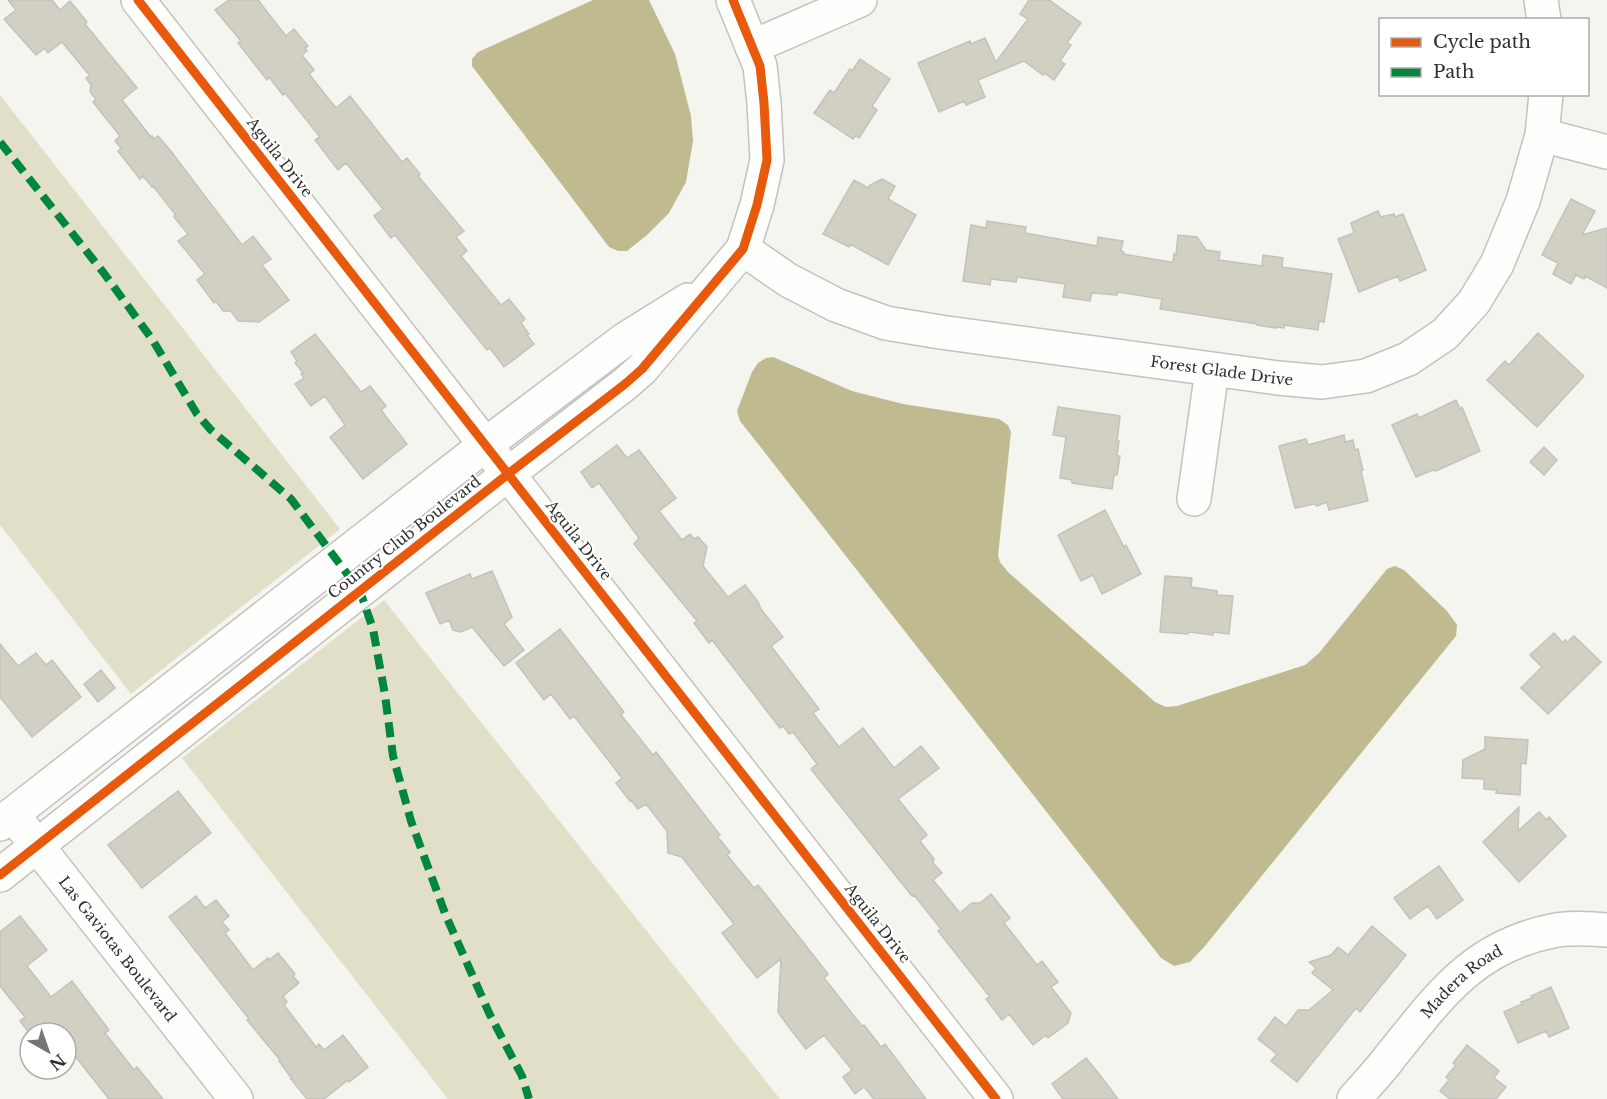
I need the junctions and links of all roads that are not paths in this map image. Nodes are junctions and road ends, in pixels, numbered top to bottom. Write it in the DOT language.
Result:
graph roads {
  1 [pos="138,0"];
  2 [pos="733,0"];
  3 [pos="860,0"];
  4 [pos="1541,0"];
  5 [pos="1544,18"];
  6 [pos="752,47"];
  7 [pos="1546,96"];
  8 [pos="1542,135"];
  9 [pos="1607,152"];
  10 [pos="743,249"];
  11 [pos="713,285"];
  12 [pos="1212,370"];
  13 [pos="485,445"];
  14 [pos="508,474"];
  15 [pos="1194,499"];
  16 [pos="4,812"];
  17 [pos="37,846"];
  18 [pos="0,875"];
  19 [pos="1607,930"];
  20 [pos="236,1099"];
  21 [pos="996,1099"];
  22 [pos="1354,1099"];
  1 -- 13 [label="street, Aguila Drive"];
  2 -- 6 [label="street, Country Club Boulevard"];
  3 -- 6 [label="street"];
  4 -- 5 [label="street"];
  6 -- 10 [label="street, Country Club Boulevard"];
  7 -- 8 [label="street, Forest Glade Drive"];
  8 -- 9 [label="street"];
  8 -- 12 [label="street, Forest Glade Drive"];
  10 -- 11 [label="street, Country Club Boulevard"];
  10 -- 12 [label="street, Forest Glade Drive"];
  11 -- 13 [label="street, Country Club Boulevard"];
  11 -- 14 [label="street, Country Club Boulevard"];
  12 -- 15 [label="street"];
  13 -- 14 [label="street, Aguila Drive"];
  13 -- 16 [label="street, Country Club Boulevard"];
  14 -- 17 [label="street, Country Club Boulevard"];
  14 -- 21 [label="street, Aguila Drive"];
  16 -- 17 [label="street, Las Gaviotas Boulevard"];
  17 -- 18 [label="street, Country Club Boulevard"];
  17 -- 20 [label="street, Las Gaviotas Boulevard"];
  19 -- 22 [label="street, Madera Road"];
}
